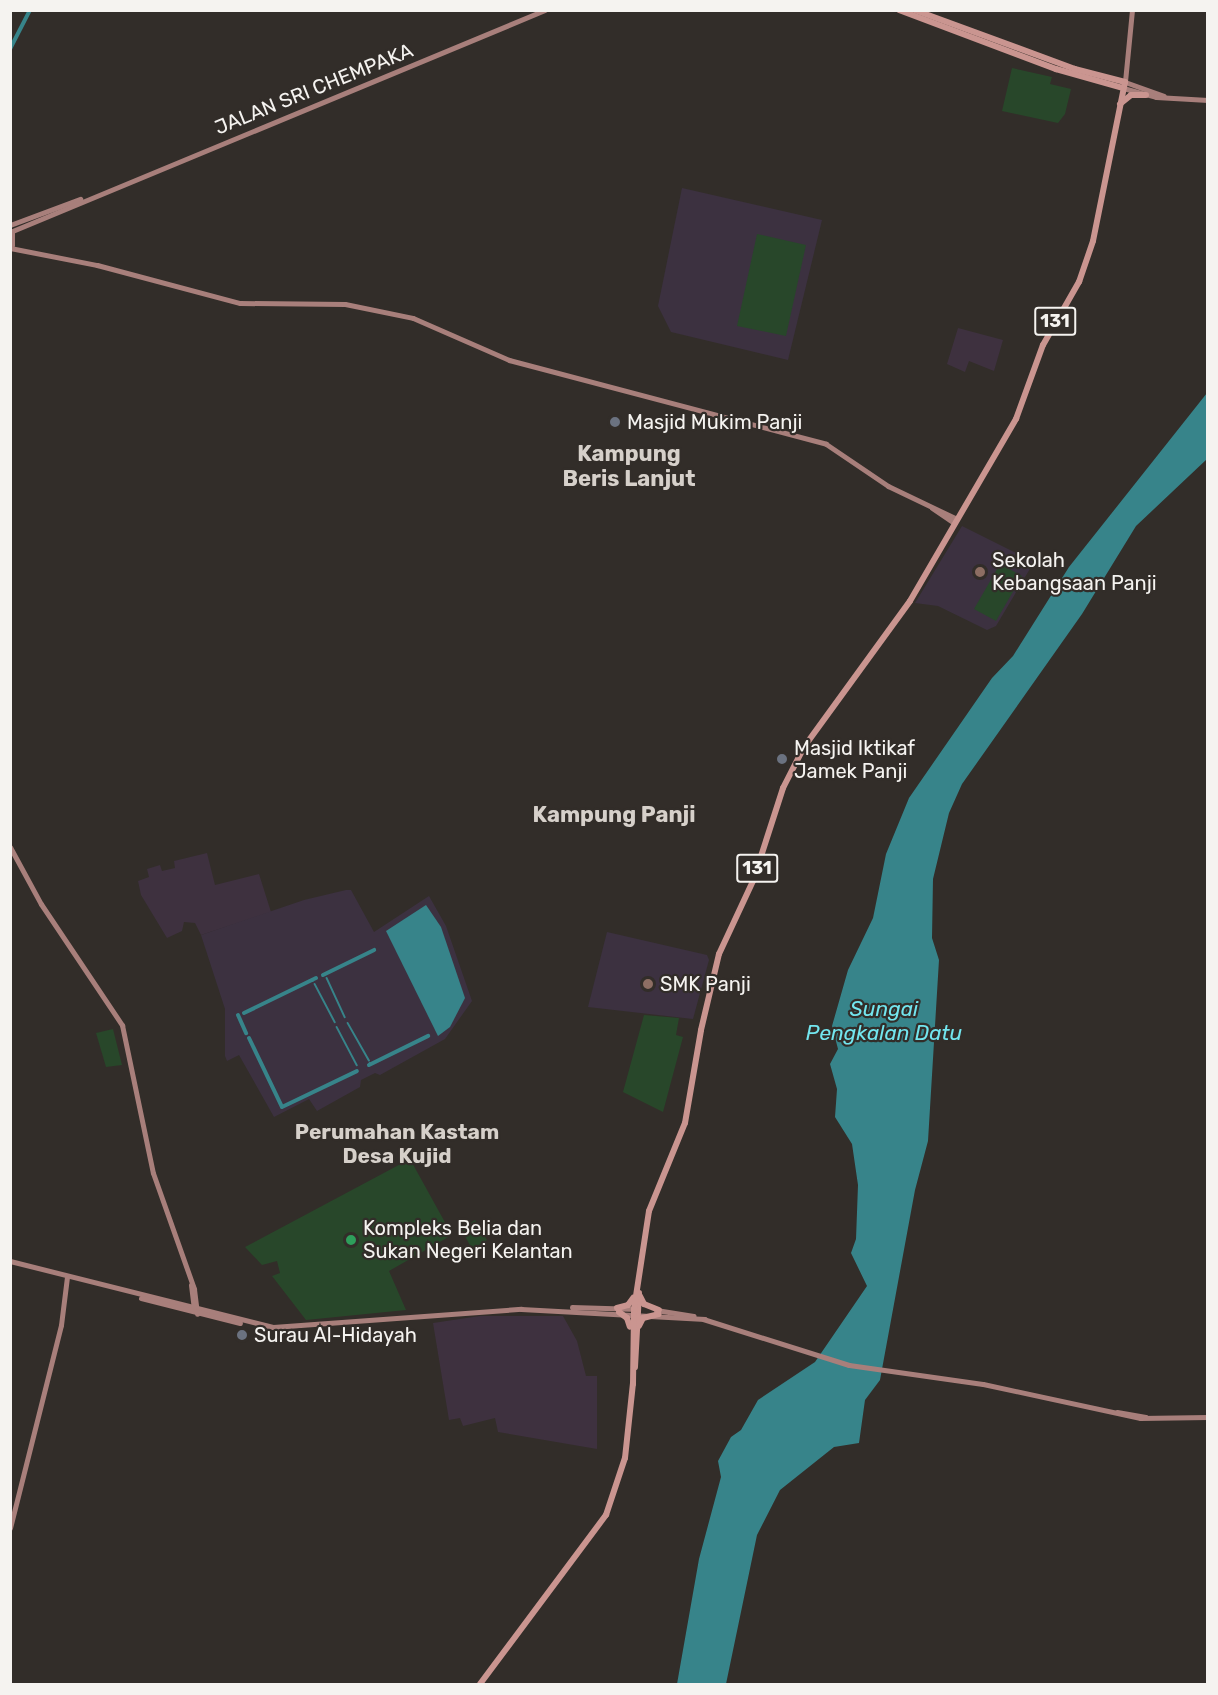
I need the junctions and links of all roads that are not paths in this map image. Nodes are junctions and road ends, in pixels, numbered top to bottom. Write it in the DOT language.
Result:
graph roads {
  1 [pos="545,10"];
  2 [pos="899,10"];
  3 [pos="915,10"];
  4 [pos="1132,10"];
  5 [pos="1127,66"];
  6 [pos="1124,85"];
  7 [pos="1146,92"];
  8 [pos="1208,100"];
  9 [pos="1120,104"];
  10 [pos="11,230"];
  11 [pos="11,245"];
  12 [pos="62,257"];
  13 [pos="956,521"];
  14 [pos="10,847"];
  15 [pos="10,1261"];
  16 [pos="67,1277"];
  17 [pos="637,1293"];
  18 [pos="618,1310"];
  19 [pos="636,1311"];
  20 [pos="196,1312"];
  21 [pos="659,1312"];
  22 [pos="634,1336"];
  23 [pos="1208,1417"];
  24 [pos="10,1528"];
  25 [pos="480,1684"];
  1 -- 10 [label="main road, JALAN SRI CHEMPAKA"];
  2 -- 6 [label="main road"];
  3 -- 6 [label="main road"];
  4 -- 5 [label="main road"];
  5 -- 6 [label="main road"];
  5 -- 7 [label="main road"];
  6 -- 7 [label="main road"];
  6 -- 9 [label="main road, 131"];
  7 -- 8 [label="main road"];
  7 -- 9 [label="main road"];
  9 -- 13 [label="main road, 131"];
  10 -- 11 [label="main road"];
  11 -- 12 [label="main road"];
  11 -- 12 [label="main road"];
  12 -- 13 [label="main road"];
  13 -- 17 [label="main road, 131"];
  14 -- 20 [label="main road"];
  15 -- 16 [label="main road"];
  16 -- 20 [label="main road"];
  16 -- 24 [label="main road"];
  17 -- 18 [label="main road"];
  17 -- 19 [label="main road, 131"];
  17 -- 21 [label="main road"];
  18 -- 19 [label="main road"];
  18 -- 20 [label="main road"];
  18 -- 22 [label="main road"];
  19 -- 21 [label="main road"];
  19 -- 22 [label="main road, 131"];
  21 -- 22 [label="main road"];
  21 -- 23 [label="main road"];
  22 -- 25 [label="main road, 131"];
}
